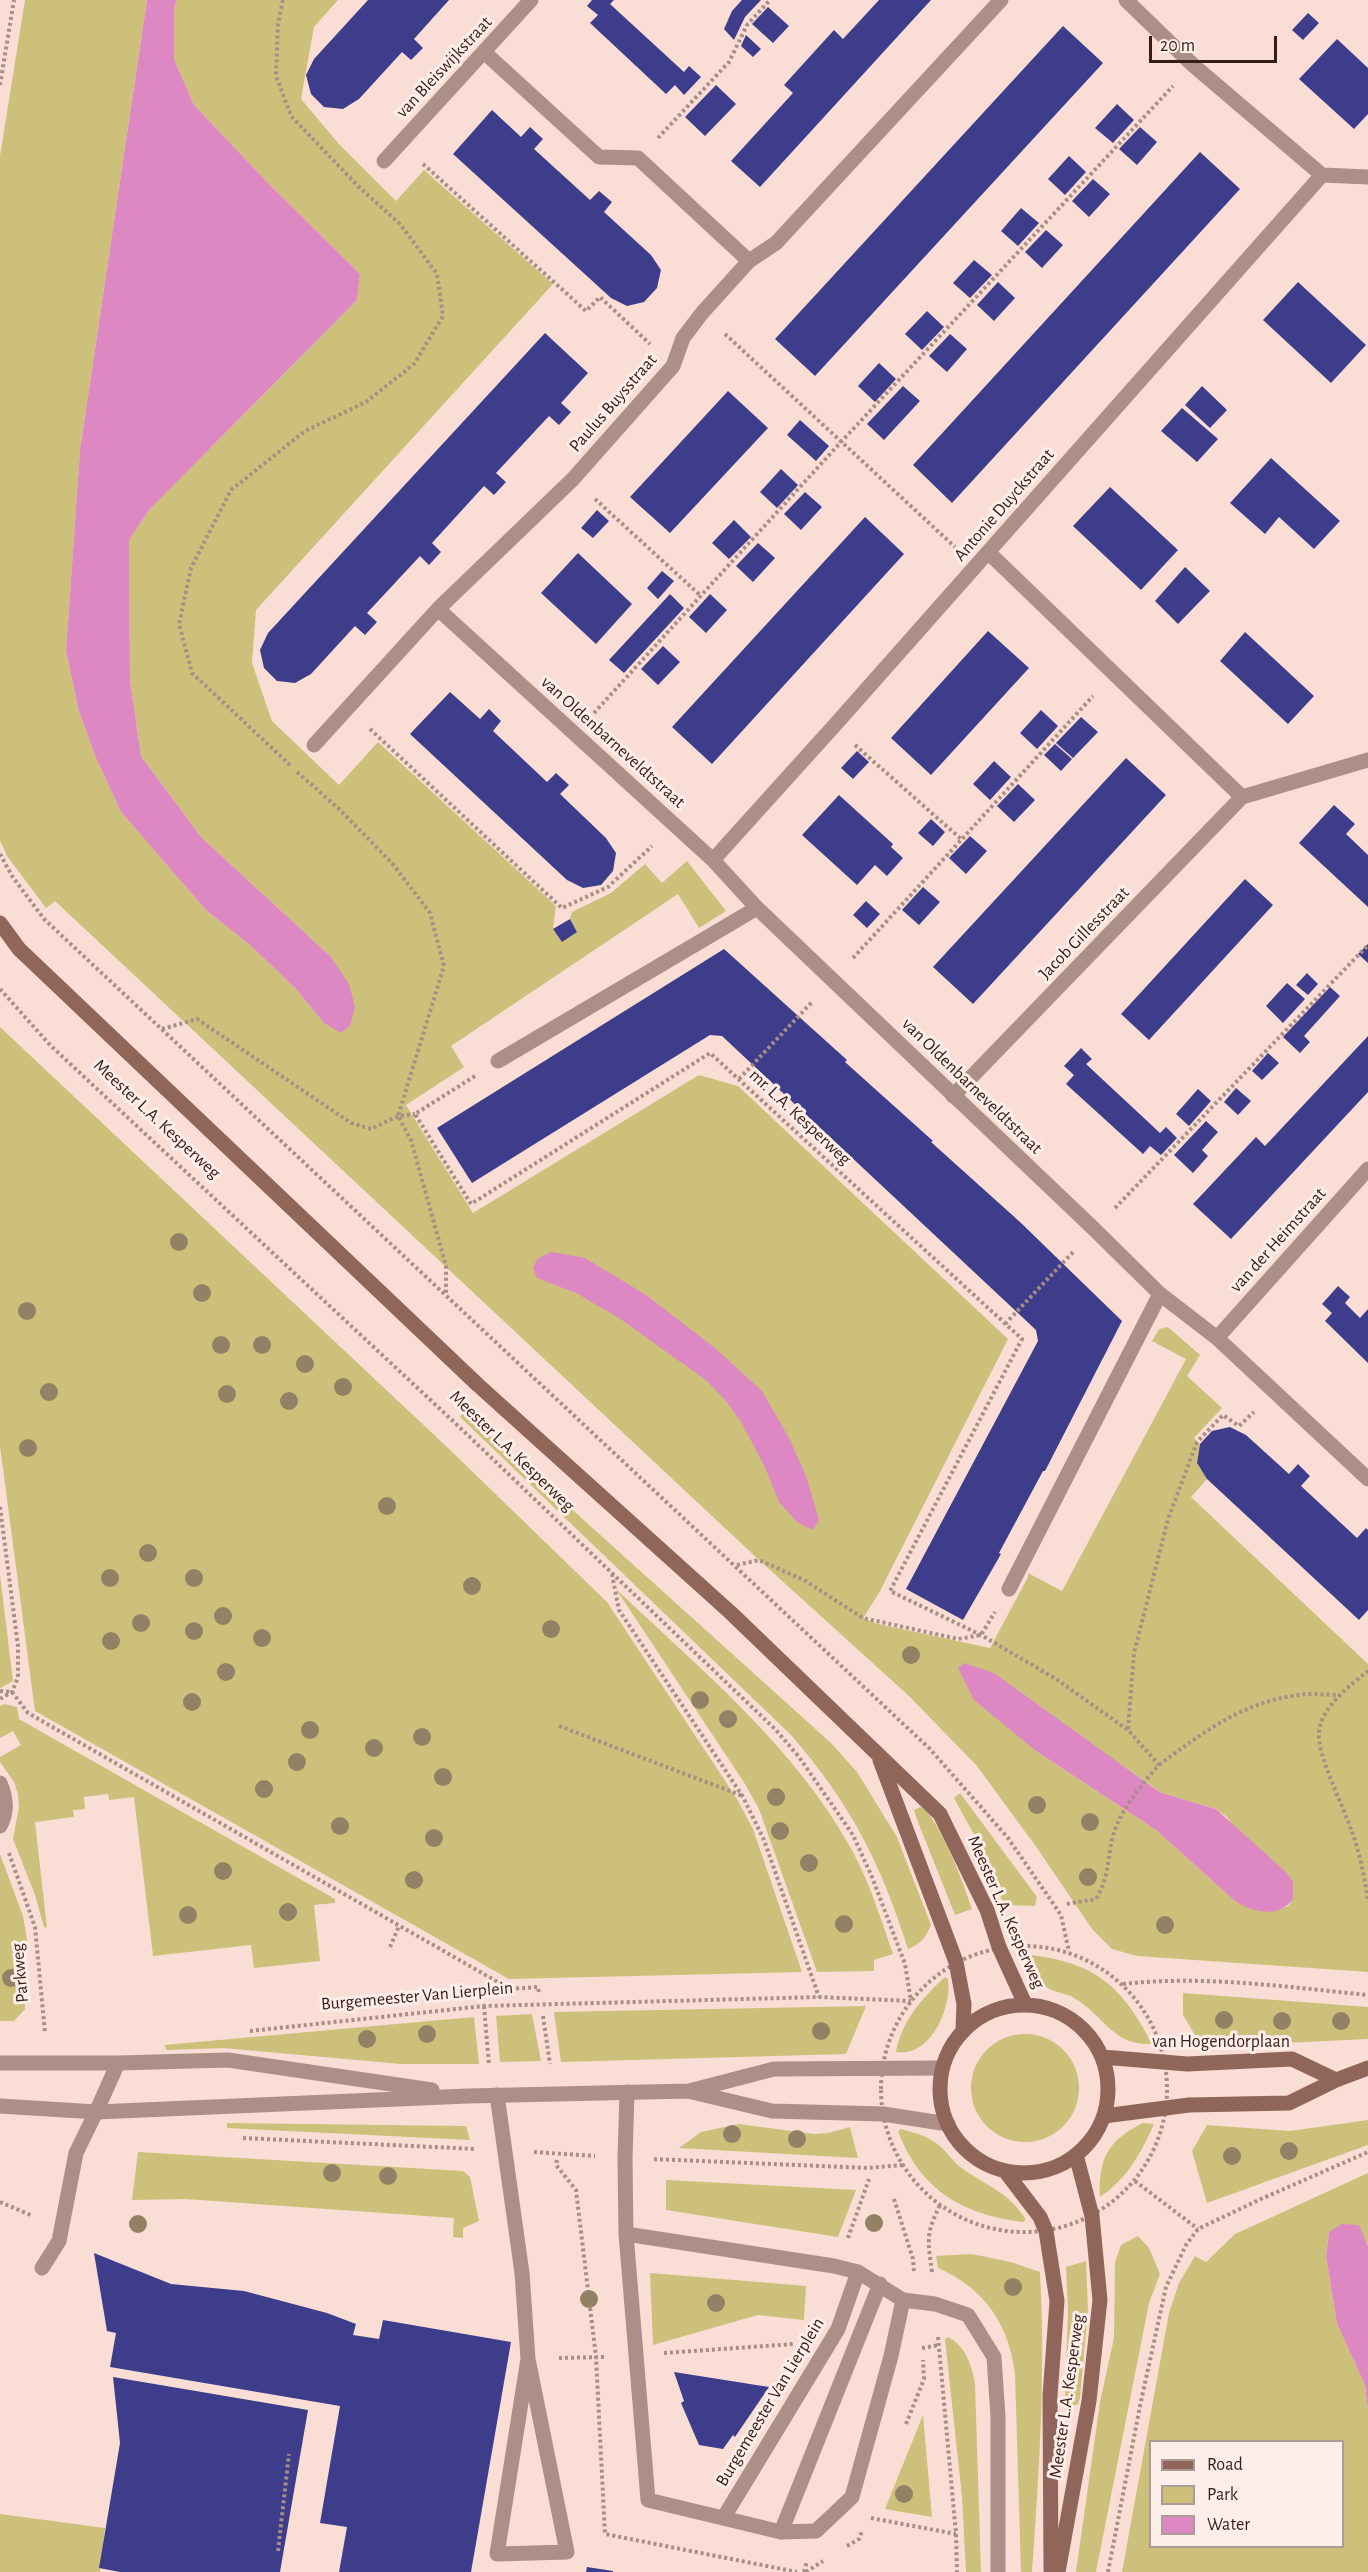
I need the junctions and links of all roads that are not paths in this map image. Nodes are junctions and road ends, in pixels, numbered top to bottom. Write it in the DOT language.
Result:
graph roads {
  1 [pos="531,0"];
  2 [pos="1001,0"];
  3 [pos="1126,0"];
  4 [pos="484,52"];
  5 [pos="384,161"];
  6 [pos="1322,175"];
  7 [pos="1368,177"];
  8 [pos="750,261"];
  9 [pos="988,552"];
  10 [pos="438,609"];
  11 [pos="314,745"];
  12 [pos="1368,760"];
  13 [pos="1242,797"];
  14 [pos="713,860"];
  15 [pos="757,908"];
  16 [pos="0,923"];
  17 [pos="498,1061"];
  18 [pos="953,1096"];
  19 [pos="1368,1169"];
  20 [pos="1160,1294"];
  21 [pos="1217,1338"];
  22 [pos="1368,1479"];
  23 [pos="1009,1589"];
  24 [pos="879,1757"];
  25 [pos="0,1783"];
  26 [pos="0,1826"];
  27 [pos="1025,2004"];
  28 [pos="963,2030"];
  29 [pos="1102,2057"];
  30 [pos="0,2063"];
  31 [pos="117,2063"];
  32 [pos="942,2068"];
  33 [pos="1368,2068"];
  34 [pos="1336,2080"];
  35 [pos="689,2091"];
  36 [pos="627,2092"];
  37 [pos="498,2095"];
  38 [pos="468,2096"];
  39 [pos="0,2106"];
  40 [pos="96,2112"];
  41 [pos="1104,2116"];
  42 [pos="948,2124"];
  43 [pos="1076,2155"];
  44 [pos="1005,2171"];
  45 [pos="626,2234"];
  46 [pos="42,2268"];
  47 [pos="858,2272"];
  48 [pos="880,2284"];
  49 [pos="903,2300"];
  50 [pos="528,2359"];
  51 [pos="724,2517"];
  52 [pos="781,2532"];
  53 [pos="998,2572"];
  54 [pos="1051,2572"];
  55 [pos="1058,2572"];
  1 -- 4 [label="street, van Bleiswijkstraat"];
  2 -- 8 [label="street, Paulus Buysstraat"];
  3 -- 6 [label="street"];
  4 -- 5 [label="street, van Bleiswijkstraat"];
  4 -- 8 [label="street"];
  6 -- 7 [label="street"];
  6 -- 9 [label="street, Antonie Duyckstraat"];
  8 -- 10 [label="street, Paulus Buysstraat"];
  9 -- 13 [label="street"];
  9 -- 14 [label="street, Antonie Duyckstraat"];
  10 -- 11 [label="street, Paulus Buysstraat"];
  10 -- 14 [label="street, van Oldenbarneveldtstraat"];
  12 -- 13 [label="street, Jacob Gillesstraat"];
  13 -- 18 [label="street, Jacob Gillesstraat"];
  14 -- 15 [label="street, van Oldenbarneveldtstraat"];
  15 -- 17 [label="street"];
  15 -- 18 [label="street, van Oldenbarneveldtstraat"];
  16 -- 24 [label="main road, Meester L.A. Kesperweg"];
  18 -- 20 [label="street, van Oldenbarneveldtstraat"];
  19 -- 21 [label="street, van der Heimstraat"];
  20 -- 21 [label="street, van Oldenbarneveldtstraat"];
  20 -- 23 [label="street"];
  21 -- 22 [label="street, van Oldenbarneveldtstraat"];
  24 -- 27 [label="main road, Meester L.A. Kesperweg"];
  24 -- 28 [label="main road, Meester L.A. Kesperweg"];
  25 -- 26 [label="street"];
  27 -- 28 [label="main road"];
  27 -- 29 [label="main road"];
  28 -- 32 [label="main road"];
  29 -- 34 [label="main road, van Hogendorplaan"];
  29 -- 41 [label="main road"];
  30 -- 31 [label="street"];
  31 -- 38 [label="street"];
  31 -- 40 [label="street"];
  32 -- 35 [label="street"];
  32 -- 42 [label="main road"];
  33 -- 34 [label="main road"];
  34 -- 41 [label="main road"];
  35 -- 36 [label="street"];
  35 -- 42 [label="street"];
  36 -- 37 [label="street"];
  36 -- 45 [label="street"];
  37 -- 38 [label="street"];
  37 -- 50 [label="street"];
  38 -- 40 [label="street"];
  39 -- 40 [label="street"];
  40 -- 46 [label="street"];
  41 -- 43 [label="main road"];
  42 -- 44 [label="main road"];
  43 -- 44 [label="main road"];
  43 -- 55 [label="main road, Meester L.A. Kesperweg"];
  44 -- 54 [label="main road, Meester L.A. Kesperweg"];
  45 -- 47 [label="street"];
  45 -- 51 [label="street"];
  47 -- 48 [label="street"];
  47 -- 51 [label="street, Burgemeester Van Lierplein"];
  48 -- 49 [label="street"];
  48 -- 52 [label="street"];
  49 -- 52 [label="street"];
  49 -- 53 [label="street"];
  50 -- 50 [label="street"];
  51 -- 52 [label="street"];
}
